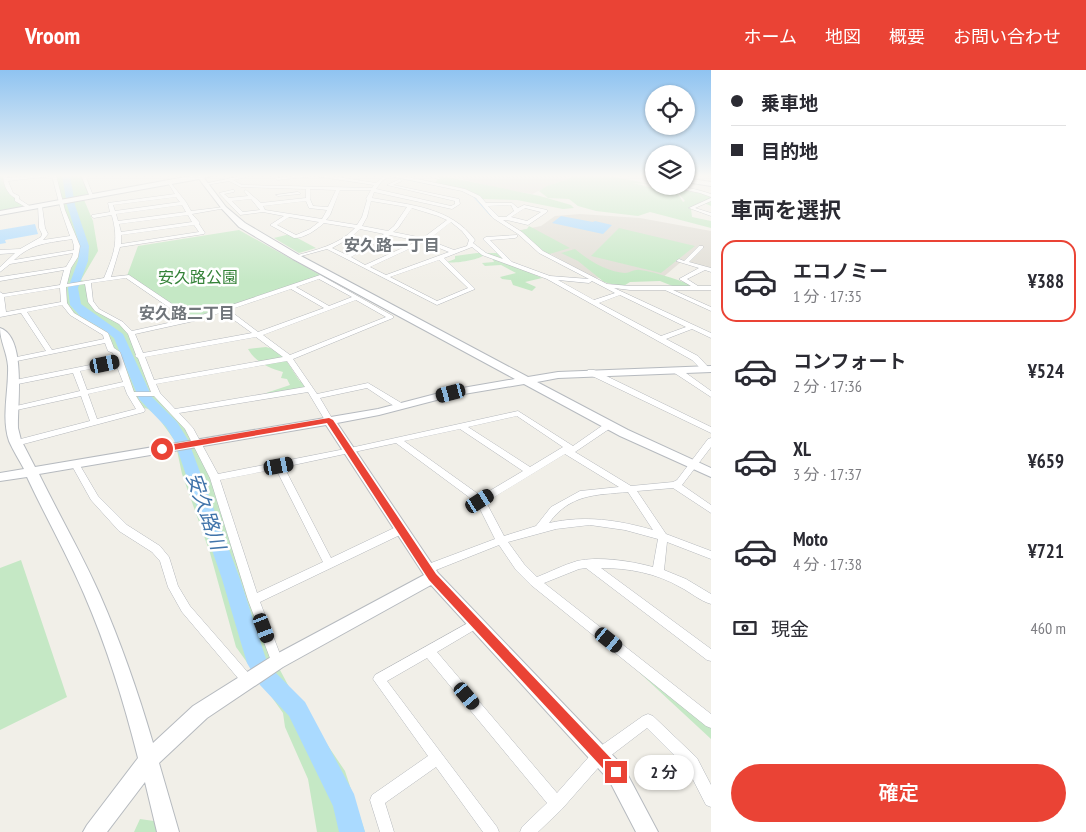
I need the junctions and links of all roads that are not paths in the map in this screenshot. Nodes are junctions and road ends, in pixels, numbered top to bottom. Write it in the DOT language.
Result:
graph roads {
  1 [pos="14,211"];
  2 [pos="40,211"];
  3 [pos="65,211"];
  4 [pos="130,211"];
  5 [pos="202,211"];
  6 [pos="227,211"];
  7 [pos="239,211"];
  8 [pos="260,211"];
  9 [pos="266,211"];
  10 [pos="329,211"];
  11 [pos="365,211"];
  12 [pos="408,211"];
  13 [pos="425,211"];
  14 [pos="484,211"];
  15 [pos="489,211"];
  16 [pos="518,211"];
  17 [pos="543,211"];
  18 [pos="698,211"];
  19 [pos="190,212"];
  20 [pos="0,213"];
  21 [pos="113,213"];
  22 [pos="289,215"];
  23 [pos="711,215"];
  24 [pos="94,216"];
  25 [pos="507,218"];
  26 [pos="499,219"];
  27 [pos="451,220"];
  28 [pos="324,221"];
  29 [pos="117,223"];
  30 [pos="197,223"];
  31 [pos="358,227"];
  32 [pos="389,233"];
  33 [pos="120,234"];
  34 [pos="515,236"];
  35 [pos="74,238"];
  36 [pos="424,240"];
  37 [pos="36,243"];
  38 [pos="471,244"];
  39 [pos="524,244"];
  40 [pos="532,244"];
  41 [pos="119,246"];
  42 [pos="701,246"];
  43 [pos="326,247"];
  44 [pos="23,251"];
  45 [pos="76,251"];
  46 [pos="0,252"];
  47 [pos="453,252"];
  48 [pos="296,257"];
  49 [pos="348,257"];
  50 [pos="440,258"];
  51 [pos="8,262"];
  52 [pos="512,265"];
  53 [pos="367,266"];
  54 [pos="68,268"];
  55 [pos="708,269"];
  56 [pos="0,270"];
  57 [pos="385,277"];
  58 [pos="549,278"];
  59 [pos="0,279"];
  60 [pos="107,279"];
  61 [pos="589,281"];
  62 [pos="84,282"];
  63 [pos="602,284"];
  64 [pos="63,286"];
  65 [pos="292,287"];
  66 [pos="662,287"];
  67 [pos="700,288"];
  68 [pos="711,288"];
  69 [pos="620,293"];
  70 [pos="0,296"];
  71 [pos="356,298"];
  72 [pos="64,303"];
  73 [pos="593,303"];
  74 [pos="328,308"];
  75 [pos="711,309"];
  76 [pos="225,310"];
  77 [pos="23,311"];
  78 [pos="2,315"];
  79 [pos="192,320"];
  80 [pos="692,327"];
  81 [pos="0,331"];
  82 [pos="131,333"];
  83 [pos="258,334"];
  84 [pos="711,335"];
  85 [pos="660,339"];
  86 [pos="108,340"];
  87 [pos="50,352"];
  88 [pos="139,356"];
  89 [pos="290,358"];
  90 [pos="12,360"];
  91 [pos="119,360"];
  92 [pos="709,369"];
  93 [pos="76,370"];
  94 [pos="676,370"];
  95 [pos="591,372"];
  96 [pos="525,380"];
  97 [pos="13,383"];
  98 [pos="127,383"];
  99 [pos="151,383"];
  100 [pos="84,392"];
  101 [pos="312,393"];
  102 [pos="133,394"];
  103 [pos="154,394"];
  104 [pos="711,395"];
  105 [pos="400,406"];
  106 [pos="12,409"];
  107 [pos="173,412"];
  108 [pos="329,420"];
  109 [pos="94,422"];
  110 [pos="609,425"];
  111 [pos="461,426"];
  112 [pos="711,430"];
  113 [pos="397,440"];
  114 [pos="711,442"];
  115 [pos="16,443"];
  116 [pos="196,443"];
  117 [pos="567,449"];
  118 [pos="350,451"];
  119 [pos="75,464"];
  120 [pos="279,466"];
  121 [pos="692,466"];
  122 [pos="529,471"];
  123 [pos="32,472"];
  124 [pos="711,474"];
  125 [pos="0,478"];
  126 [pos="214,478"];
  127 [pos="675,486"];
  128 [pos="631,490"];
  129 [pos="480,501"];
  130 [pos="711,510"];
  131 [pos="539,529"];
  132 [pos="400,530"];
  133 [pos="662,537"];
  134 [pos="501,541"];
  135 [pos="711,555"];
  136 [pos="329,564"];
  137 [pos="588,564"];
  138 [pos="658,572"];
  139 [pos="430,573"];
  140 [pos="535,582"];
  141 [pos="254,600"];
  142 [pos="711,600"];
  143 [pos="477,623"];
  144 [pos="428,650"];
  145 [pos="711,656"];
  146 [pos="274,664"];
  147 [pos="250,678"];
  148 [pos="711,722"];
  149 [pos="600,755"];
  150 [pos="437,758"];
  151 [pos="150,759"];
  152 [pos="711,800"];
  153 [pos="557,804"];
  154 [pos="94,832"];
  155 [pos="168,832"];
  156 [pos="387,832"];
  157 [pos="492,832"];
  158 [pos="527,832"];
  159 [pos="647,832"];
  1 -- 20 [label="street"];
  2 -- 37 [label="street"];
  3 -- 35 [label="street"];
  4 -- 21 [label="street"];
  5 -- 19 [label="street"];
  6 -- 48 [label="street"];
  7 -- 8 [label="street"];
  9 -- 22 [label="street"];
  10 -- 28 [label="street"];
  11 -- 31 [label="street"];
  12 -- 32 [label="street"];
  13 -- 27 [label="street"];
  14 -- 34 [label="street"];
  15 -- 26 [label="street"];
  16 -- 25 [label="street"];
  17 -- 25 [label="street"];
  18 -- 23 [label="street"];
  19 -- 29 [label="street"];
  19 -- 30 [label="street"];
  21 -- 24 [label="street"];
  21 -- 29 [label="street"];
  22 -- 28 [label="street"];
  22 -- 28 [label="street"];
  25 -- 26 [label="street"];
  26 -- 40 [label="street"];
  27 -- 36 [label="street"];
  27 -- 38 [label="street"];
  28 -- 31 [label="street"];
  29 -- 33 [label="street"];
  30 -- 33 [label="street"];
  30 -- 41 [label="street"];
  31 -- 32 [label="street"];
  31 -- 43 [label="street"];
  32 -- 36 [label="street"];
  32 -- 49 [label="street"];
  33 -- 41 [label="street"];
  34 -- 39 [label="street"];
  34 -- 52 [label="street"];
  35 -- 37 [label="street"];
  35 -- 45 [label="street"];
  36 -- 47 [label="street"];
  36 -- 53 [label="street"];
  37 -- 44 [label="street"];
  38 -- 47 [label="street"];
  38 -- 52 [label="street"];
  39 -- 40 [label="street"];
  39 -- 61 [label="street"];
  40 -- 63 [label="street"];
  41 -- 60 [label="street"];
  42 -- 55 [label="street"];
  43 -- 48 [label="street"];
  43 -- 49 [label="street"];
  44 -- 46 [label="street"];
  44 -- 51 [label="street"];
  45 -- 51 [label="street"];
  45 -- 54 [label="street"];
  47 -- 50 [label="street"];
  48 -- 96 [label="street"];
  49 -- 53 [label="street"];
  50 -- 57 [label="street"];
  50 -- 57 [label="street"];
  51 -- 56 [label="street"];
  52 -- 58 [label="street"];
  53 -- 57 [label="street"];
  54 -- 59 [label="street"];
  54 -- 64 [label="street"];
  55 -- 67 [label="street"];
  58 -- 61 [label="street"];
  58 -- 73 [label="street"];
  60 -- 62 [label="street"];
  60 -- 79 [label="street"];
  61 -- 63 [label="street"];
  62 -- 64 [label="street"];
  62 -- 82 [label="street"];
  63 -- 66 [label="street"];
  63 -- 69 [label="street"];
  64 -- 70 [label="street"];
  64 -- 72 [label="street"];
  65 -- 71 [label="street"];
  65 -- 74 [label="street"];
  65 -- 76 [label="street"];
  66 -- 67 [label="street"];
  66 -- 75 [label="street"];
  67 -- 68 [label="street"];
  69 -- 73 [label="street"];
  69 -- 80 [label="street"];
  70 -- 78 [label="street"];
  71 -- 74 [label="street"];
  71 -- 89 [label="street"];
  72 -- 77 [label="street"];
  72 -- 86 [label="street"];
  73 -- 85 [label="street"];
  74 -- 83 [label="street"];
  76 -- 79 [label="street"];
  76 -- 83 [label="street"];
  77 -- 78 [label="street"];
  77 -- 87 [label="street"];
  79 -- 82 [label="street"];
  80 -- 84 [label="street"];
  80 -- 85 [label="street"];
  81 -- 90 [label="street"];
  82 -- 88 [label="street"];
  83 -- 88 [label="street"];
  83 -- 89 [label="street"];
  85 -- 92 [label="street"];
  86 -- 87 [label="street"];
  86 -- 91 [label="street"];
  87 -- 90 [label="street"];
  88 -- 99 [label="street"];
  89 -- 99 [label="street"];
  89 -- 101 [label="street"];
  90 -- 97 [label="street"];
  91 -- 93 [label="street"];
  91 -- 98 [label="street"];
  92 -- 94 [label="street"];
  93 -- 97 [label="street"];
  93 -- 100 [label="street"];
  94 -- 95 [label="street"];
  94 -- 104 [label="street"];
  95 -- 96 [label="street"];
  95 -- 112 [label="street"];
  96 -- 105 [label="street"];
  96 -- 110 [label="street"];
  97 -- 106 [label="street"];
  98 -- 100 [label="street"];
  98 -- 102 [label="street"];
  99 -- 103 [label="street"];
  100 -- 106 [label="street"];
  100 -- 109 [label="street"];
  101 -- 105 [label="street"];
  101 -- 107 [label="street"];
  101 -- 108 [label="street"];
  102 -- 103 [label="street"];
  102 -- 109 [label="street"];
  103 -- 107 [label="street"];
  105 -- 108 [label="street"];
  106 -- 115 [label="street"];
  107 -- 116 [label="street"];
  108 -- 116 [label="street"];
  108 -- 118 [label="street"];
  109 -- 115 [label="street"];
  110 -- 117 [label="street"];
  110 -- 121 [label="street"];
  111 -- 113 [label="street"];
  111 -- 117 [label="street"];
  111 -- 122 [label="street"];
  113 -- 118 [label="street"];
  113 -- 129 [label="street"];
  114 -- 121 [label="street"];
  115 -- 123 [label="street"];
  116 -- 119 [label="street"];
  116 -- 126 [label="street"];
  117 -- 122 [label="street"];
  117 -- 128 [label="street"];
  118 -- 120 [label="street"];
  118 -- 132 [label="street"];
  119 -- 123 [label="street"];
  119 -- 147 [label="street"];
  120 -- 126 [label="street"];
  120 -- 136 [label="street"];
  121 -- 124 [label="street"];
  121 -- 127 [label="street"];
  122 -- 129 [label="street"];
  123 -- 125 [label="street"];
  123 -- 151 [label="street"];
  126 -- 141 [label="street"];
  127 -- 128 [label="street"];
  127 -- 130 [label="street"];
  128 -- 131 [label="street"];
  128 -- 133 [label="street"];
  129 -- 134 [label="street"];
  131 -- 133 [label="street"];
  131 -- 134 [label="street"];
  132 -- 136 [label="street"];
  132 -- 139 [label="street"];
  133 -- 135 [label="street"];
  133 -- 138 [label="street"];
  134 -- 139 [label="street"];
  134 -- 140 [label="street"];
  136 -- 141 [label="street"];
  137 -- 138 [label="street"];
  137 -- 140 [label="street"];
  137 -- 145 [label="street"];
  138 -- 142 [label="street"];
  139 -- 143 [label="street"];
  139 -- 146 [label="street"];
  140 -- 148 [label="street"];
  141 -- 146 [label="street"];
  143 -- 144 [label="street"];
  143 -- 149 [label="street"];
  144 -- 150 [label="street"];
  144 -- 153 [label="street"];
  146 -- 147 [label="street"];
  147 -- 151 [label="street"];
  149 -- 152 [label="street"];
  149 -- 153 [label="street"];
  149 -- 159 [label="street"];
  150 -- 156 [label="street"];
  150 -- 157 [label="street"];
  151 -- 154 [label="street"];
  151 -- 155 [label="street"];
  153 -- 158 [label="street"];
}
